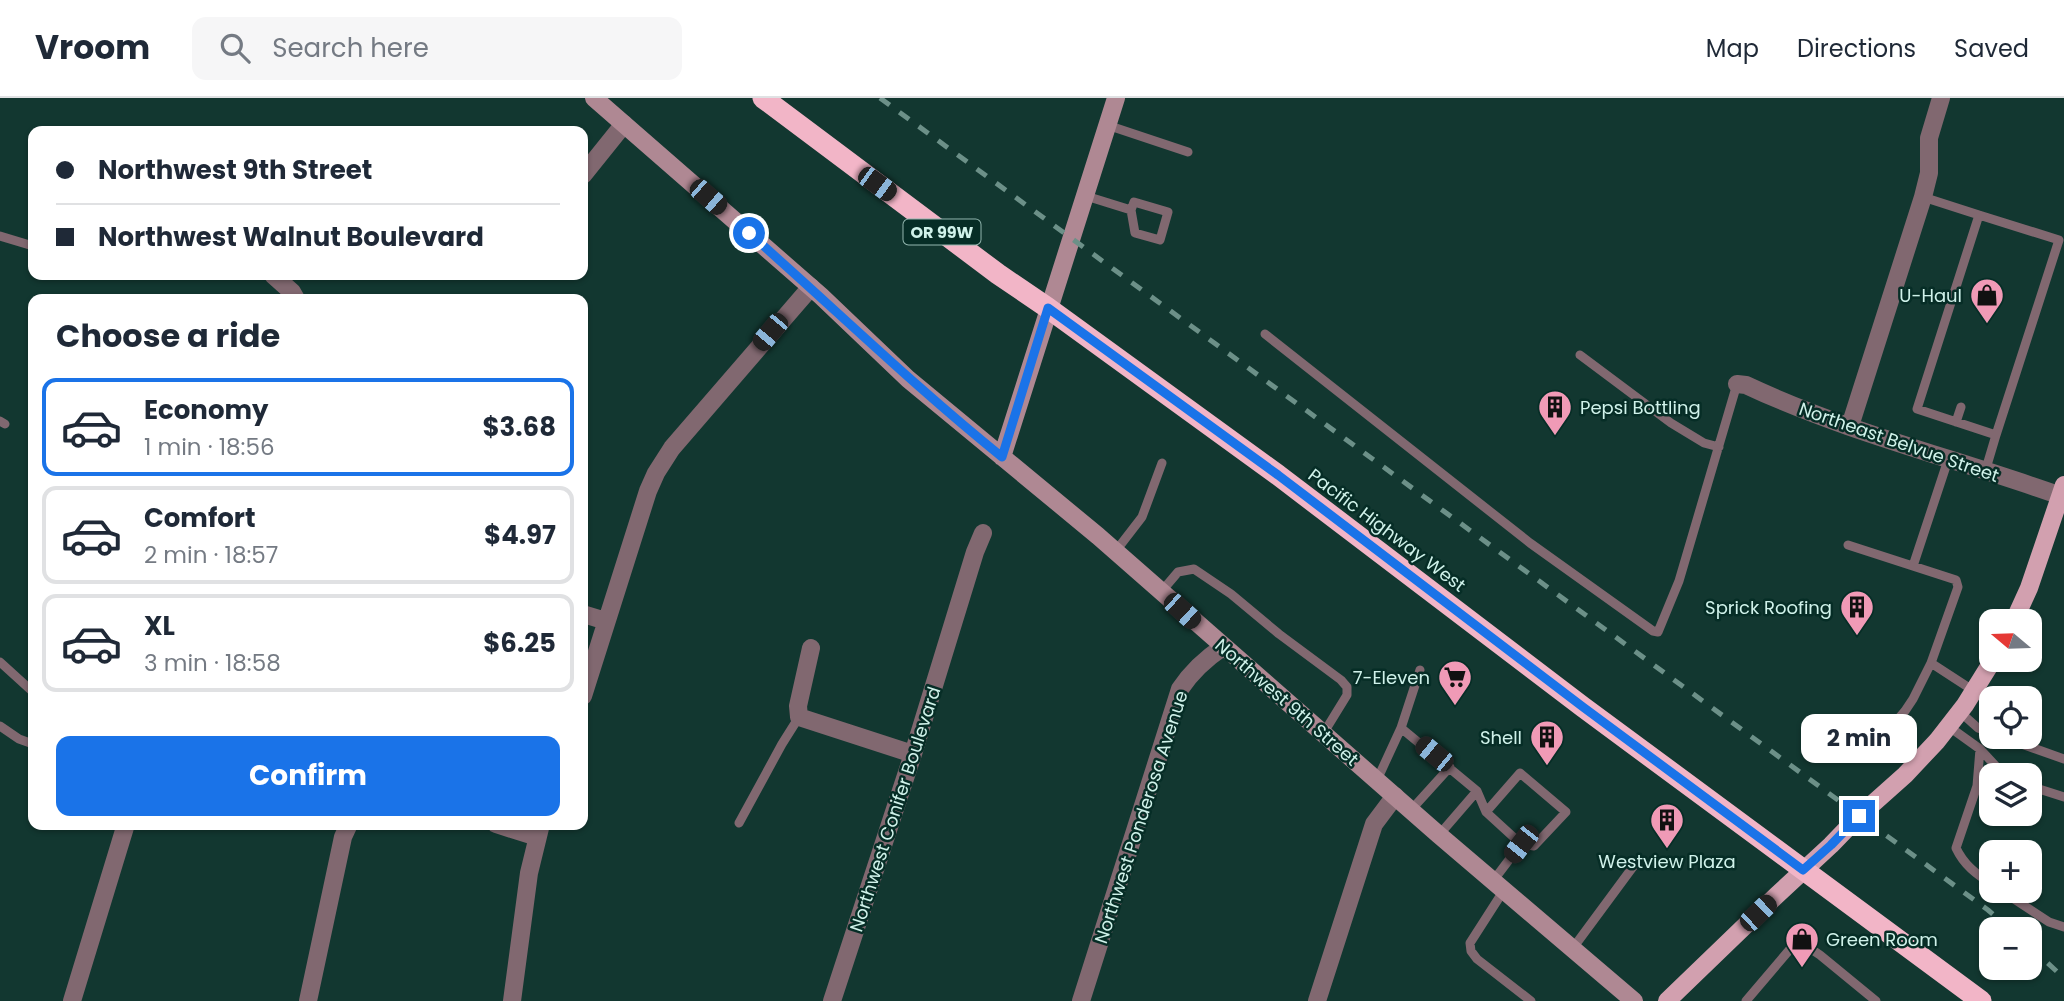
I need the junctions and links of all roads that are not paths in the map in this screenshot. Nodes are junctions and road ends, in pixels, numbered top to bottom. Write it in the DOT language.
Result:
graph roads {
  1 [pos="594,98"];
  2 [pos="763,98"];
  3 [pos="1116,98"];
  4 [pos="1941,98"];
  5 [pos="624,124"];
  6 [pos="1107,125"];
  7 [pos="1188,152"];
  8 [pos="588,169"];
  9 [pos="1086,196"];
  10 [pos="1923,197"];
  11 [pos="1131,210"];
  12 [pos="1979,215"];
  13 [pos="2018,227"];
  14 [pos="2064,230"];
  15 [pos="0,236"];
  16 [pos="2015,239"];
  17 [pos="2059,240"];
  18 [pos="28,244"];
  19 [pos="279,280"];
  20 [pos="810,287"];
  21 [pos="293,294"];
  22 [pos="1048,308"];
  23 [pos="1265,334"];
  24 [pos="1580,355"];
  25 [pos="1737,384"];
  26 [pos="1961,407"];
  27 [pos="1956,422"];
  28 [pos="1850,426"];
  29 [pos="1996,435"];
  30 [pos="1719,447"];
  31 [pos="1002,457"];
  32 [pos="1948,460"];
  33 [pos="1162,463"];
  34 [pos="1985,472"];
  35 [pos="2063,493"];
  36 [pos="984,533"];
  37 [pos="1848,545"];
  38 [pos="1115,552"];
  39 [pos="1913,566"];
  40 [pos="1161,592"];
  41 [pos="2019,609"];
  42 [pos="588,616"];
  43 [pos="606,621"];
  44 [pos="1223,647"];
  45 [pos="811,648"];
  46 [pos="0,662"];
  47 [pos="1931,663"];
  48 [pos="1420,670"];
  49 [pos="1986,672"];
  50 [pos="588,680"];
  51 [pos="28,687"];
  52 [pos="1974,691"];
  53 [pos="1959,712"];
  54 [pos="799,717"];
  55 [pos="1814,719"];
  56 [pos="0,726"];
  57 [pos="1948,726"];
  58 [pos="1401,728"];
  59 [pos="1979,728"];
  60 [pos="1323,734"];
  61 [pos="28,742"];
  62 [pos="1979,748"];
  63 [pos="1980,749"];
  64 [pos="2036,749"];
  65 [pos="913,754"];
  66 [pos="2064,759"];
  67 [pos="1993,763"];
  68 [pos="1450,767"];
  69 [pos="1377,780"];
  70 [pos="2042,790"];
  71 [pos="1477,791"];
  72 [pos="1395,796"];
  73 [pos="2064,797"];
  74 [pos="1411,810"];
  75 [pos="1486,812"];
  76 [pos="739,823"];
  77 [pos="124,830"];
  78 [pos="346,830"];
  79 [pos="539,831"];
  80 [pos="1439,835"];
  81 [pos="1521,844"];
  82 [pos="1638,860"];
  83 [pos="1803,870"];
  84 [pos="1979,876"];
  85 [pos="1499,885"];
  86 [pos="2020,903"];
  87 [pos="2064,927"];
  88 [pos="1573,948"];
  89 [pos="72,1001"];
  90 [pos="308,1001"];
  91 [pos="512,1001"];
  92 [pos="832,1001"];
  93 [pos="1081,1001"];
  94 [pos="1317,1001"];
  95 [pos="1531,1001"];
  96 [pos="1634,1001"];
  97 [pos="1667,1001"];
  98 [pos="1746,1001"];
  99 [pos="1876,1001"];
  100 [pos="1980,1001"];
  1 -- 5 [label="street, Northwest 9th Street"];
  2 -- 22 [label="highway, Pacific Highway West / OR 99W"];
  3 -- 6 [label="street"];
  4 -- 10 [label="street"];
  5 -- 8 [label="street"];
  5 -- 20 [label="street, Northwest 9th Street"];
  6 -- 7 [label="lane"];
  6 -- 9 [label="street"];
  9 -- 11 [label="lane"];
  9 -- 22 [label="street"];
  10 -- 12 [label="lane"];
  10 -- 28 [label="street"];
  11 -- 11 [label="lane"];
  12 -- 13 [label="lane"];
  12 -- 27 [label="lane"];
  13 -- 16 [label="lane"];
  13 -- 17 [label="lane"];
  14 -- 17 [label="lane"];
  15 -- 18 [label="lane"];
  17 -- 29 [label="lane"];
  19 -- 21 [label="street"];
  20 -- 31 [label="street, Northwest 9th Street"];
  20 -- 43 [label="street"];
  22 -- 31 [label="street"];
  22 -- 83 [label="highway, Pacific Highway West / OR 99W"];
  23 -- 30 [label="lane"];
  24 -- 30 [label="lane"];
  25 -- 28 [label="street, Northeast Belvue Street"];
  25 -- 30 [label="lane"];
  26 -- 27 [label="lane"];
  27 -- 29 [label="lane"];
  28 -- 32 [label="street, Northeast Belvue Street"];
  29 -- 34 [label="lane"];
  31 -- 38 [label="street, Northwest 9th Street"];
  32 -- 34 [label="street, Northeast Belvue Street"];
  32 -- 39 [label="lane"];
  33 -- 38 [label="lane"];
  34 -- 35 [label="street, Northeast Belvue Street"];
  35 -- 41 [label="main road"];
  36 -- 65 [label="street, Northwest Conifer Boulevard"];
  37 -- 39 [label="lane"];
  38 -- 40 [label="street, Northwest 9th Street"];
  39 -- 47 [label="lane"];
  40 -- 44 [label="street, Northwest 9th Street"];
  40 -- 60 [label="lane"];
  42 -- 43 [label="street"];
  43 -- 50 [label="street"];
  44 -- 60 [label="street, Northwest 9th Street"];
  44 -- 93 [label="street, Northwest Ponderosa Avenue"];
  45 -- 54 [label="street"];
  46 -- 51 [label="lane"];
  47 -- 52 [label="lane"];
  47 -- 55 [label="lane"];
  48 -- 58 [label="lane"];
  49 -- 52 [label="main road"];
  52 -- 53 [label="main road"];
  53 -- 57 [label="main road"];
  53 -- 59 [label="lane"];
  54 -- 65 [label="street"];
  54 -- 76 [label="lane"];
  56 -- 61 [label="lane"];
  57 -- 62 [label="lane"];
  57 -- 83 [label="main road"];
  58 -- 68 [label="lane"];
  58 -- 69 [label="lane"];
  60 -- 69 [label="street, Northwest 9th Street"];
  63 -- 67 [label="lane"];
  63 -- 84 [label="lane"];
  64 -- 66 [label="lane"];
  65 -- 92 [label="street, Northwest Conifer Boulevard"];
  68 -- 71 [label="lane"];
  68 -- 74 [label="lane"];
  69 -- 72 [label="street, Northwest 9th Street"];
  70 -- 73 [label="lane"];
  71 -- 75 [label="lane"];
  71 -- 80 [label="lane"];
  72 -- 74 [label="street, Northwest 9th Street"];
  72 -- 94 [label="street"];
  74 -- 80 [label="street, Northwest 9th Street"];
  75 -- 81 [label="lane"];
  75 -- 81 [label="lane"];
  77 -- 89 [label="street"];
  78 -- 90 [label="street"];
  79 -- 91 [label="street"];
  80 -- 85 [label="street, Northwest 9th Street"];
  81 -- 85 [label="lane"];
  82 -- 88 [label="lane"];
  83 -- 97 [label="main road"];
  83 -- 100 [label="highway, Pacific Highway West / OR 99W"];
  85 -- 88 [label="street, Northwest 9th Street"];
  85 -- 95 [label="lane"];
  86 -- 87 [label="lane"];
  88 -- 96 [label="street, Northwest 9th Street"];
  98 -- 99 [label="lane"];
}
